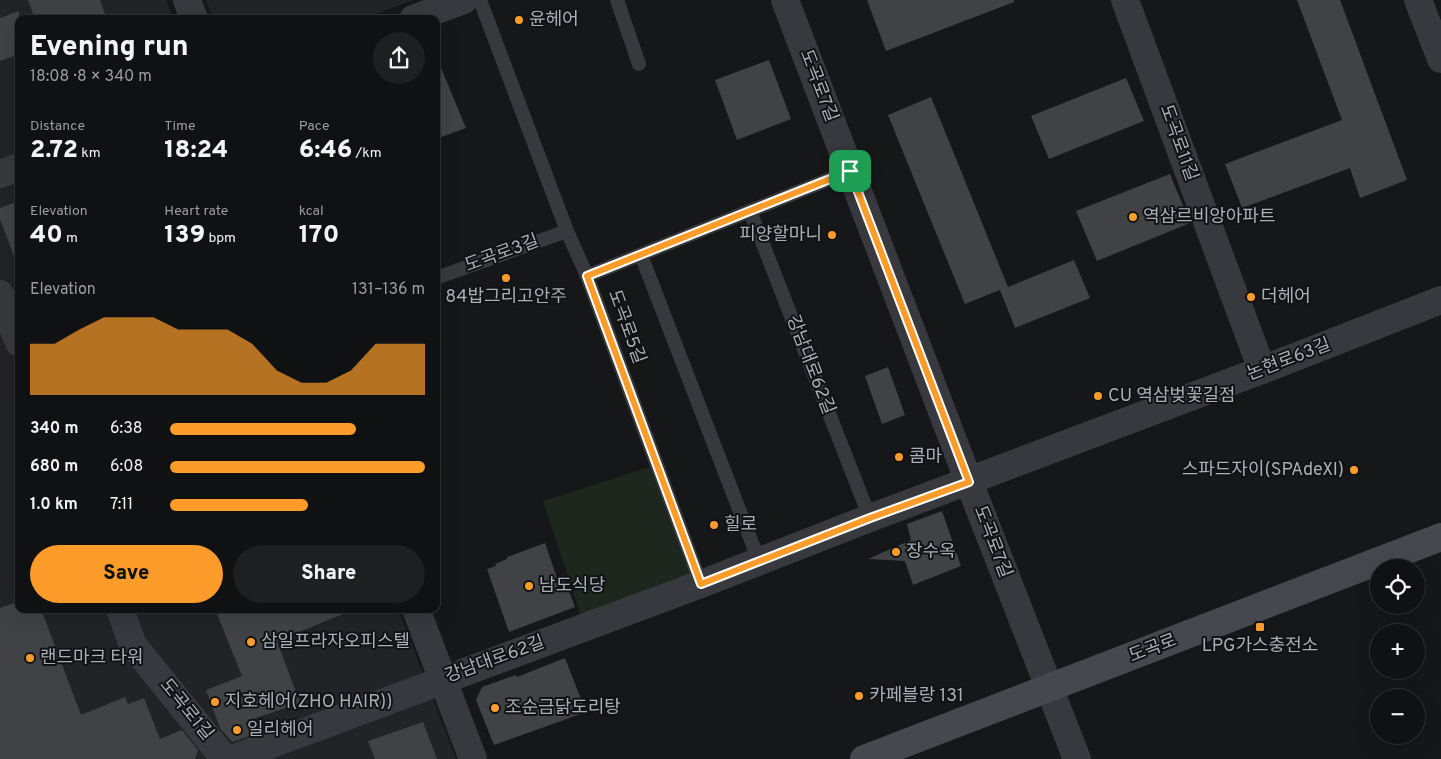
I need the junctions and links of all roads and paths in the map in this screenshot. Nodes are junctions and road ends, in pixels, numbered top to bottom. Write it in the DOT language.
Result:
graph roads {
  1 [pos="187,0"];
  2 [pos="464,0"];
  3 [pos="480,0"];
  4 [pos="617,0"];
  5 [pos="786,0"];
  6 [pos="1125,0"];
  7 [pos="1418,0"];
  8 [pos="193,15"];
  9 [pos="424,15"];
  10 [pos="1441,59"];
  11 [pos="640,64"];
  12 [pos="15,168"];
  13 [pos="850,171"];
  14 [pos="0,174"];
  15 [pos="750,211"];
  16 [pos="567,231"];
  17 [pos="641,255"];
  18 [pos="587,276"];
  19 [pos="440,277"];
  20 [pos="0,294"];
  21 [pos="1441,300"];
  22 [pos="15,333"];
  23 [pos="1262,370"];
  24 [pos="969,482"];
  25 [pos="870,518"];
  26 [pos="1441,537"];
  27 [pos="759,561"];
  28 [pos="701,584"];
  29 [pos="121,613"];
  30 [pos="418,613"];
  31 [pos="443,680"];
  32 [pos="1050,689"];
  33 [pos="225,759"];
  34 [pos="232,759"];
  35 [pos="473,759"];
  36 [pos="864,759"];
  37 [pos="1077,759"];
  1 -- 8 [label="street"];
  2 -- 9 [label="street"];
  3 -- 16 [label="lane, 도곡로5길"];
  4 -- 11 [label="lane"];
  5 -- 13 [label="street, 도곡로7길"];
  6 -- 23 [label="street, 도곡로11길"];
  7 -- 10 [label="street"];
  12 -- 14 [label="street"];
  13 -- 15 [label="lane"];
  13 -- 24 [label="street, 도곡로7길"];
  15 -- 17 [label="lane"];
  15 -- 25 [label="lane, 강남대로62길"];
  16 -- 18 [label="lane, 도곡로5길"];
  16 -- 19 [label="lane, 도곡로3길"];
  17 -- 18 [label="lane"];
  17 -- 27 [label="lane"];
  18 -- 28 [label="lane, 도곡로5길"];
  20 -- 22 [label="street"];
  21 -- 23 [label="street, 논현로63길"];
  23 -- 24 [label="street, 논현로63길"];
  24 -- 25 [label="street, 강남대로62길"];
  24 -- 32 [label="street, 도곡로7길"];
  25 -- 27 [label="street, 강남대로62길"];
  26 -- 32 [label="main road, 도곡로"];
  27 -- 28 [label="street, 강남대로62길"];
  28 -- 31 [label="street, 강남대로62길"];
  29 -- 33 [label="street, 도곡로1길"];
  30 -- 31 [label="street"];
  31 -- 34 [label="street, 강남대로62길"];
  31 -- 35 [label="street"];
  32 -- 36 [label="main road, 도곡로"];
  32 -- 37 [label="street, 도곡로7길"];
}
